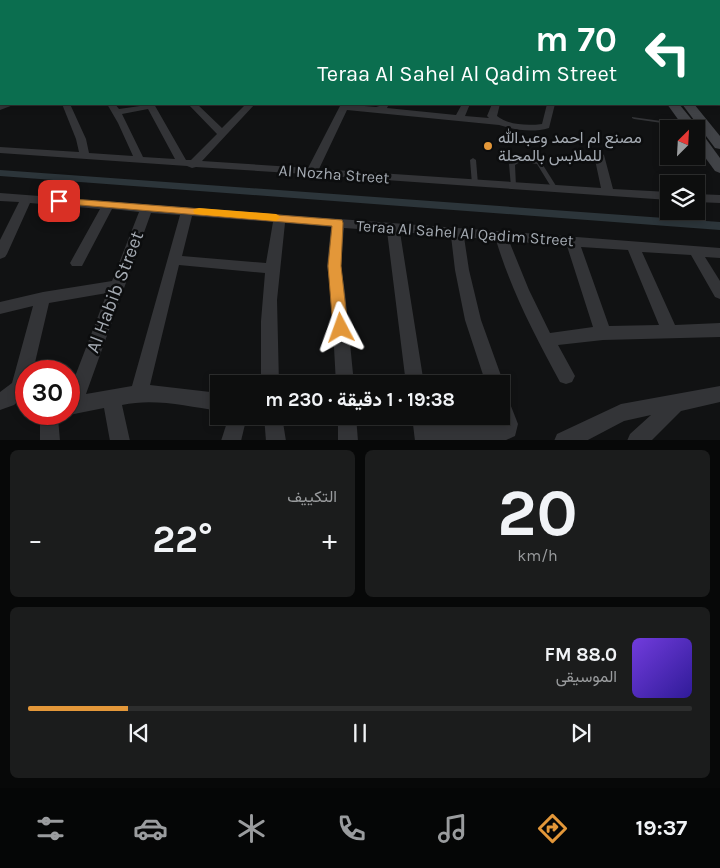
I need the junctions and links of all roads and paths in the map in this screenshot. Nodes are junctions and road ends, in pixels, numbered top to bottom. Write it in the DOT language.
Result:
graph roads {
  1 [pos="66,105"];
  2 [pos="156,105"];
  3 [pos="193,105"];
  4 [pos="250,105"];
  5 [pos="466,105"];
  6 [pos="496,105"];
  7 [pos="551,105"];
  8 [pos="674,105"];
  9 [pos="689,105"];
  10 [pos="344,106"];
  11 [pos="382,107"];
  12 [pos="114,108"];
  13 [pos="459,118"];
  14 [pos="634,118"];
  15 [pos="685,120"];
  16 [pos="498,122"];
  17 [pos="660,123"];
  18 [pos="222,133"];
  19 [pos="720,145"];
  20 [pos="705,147"];
  21 [pos="0,150"];
  22 [pos="599,155"];
  23 [pos="85,158"];
  24 [pos="473,160"];
  25 [pos="140,161"];
  26 [pos="188,164"];
  27 [pos="720,168"];
  28 [pos="311,173"];
  29 [pos="475,184"];
  30 [pos="513,186"];
  31 [pos="555,189"];
  32 [pos="608,192"];
  33 [pos="660,195"];
  34 [pos="0,197"];
  35 [pos="26,198"];
  36 [pos="705,198"];
  37 [pos="720,199"];
  38 [pos="108,204"];
  39 [pos="147,207"];
  40 [pos="187,210"];
  41 [pos="280,218"];
  42 [pos="338,223"];
  43 [pos="393,227"];
  44 [pos="457,232"];
  45 [pos="501,236"];
  46 [pos="572,241"];
  47 [pos="632,246"];
  48 [pos="695,251"];
  49 [pos="720,253"];
  50 [pos="0,254"];
  51 [pos="174,260"];
  52 [pos="77,263"];
  53 [pos="271,268"];
  54 [pos="116,286"];
  55 [pos="720,292"];
  56 [pos="43,298"];
  57 [pos="0,308"];
  58 [pos="670,330"];
  59 [pos="720,330"];
  60 [pos="603,333"];
  61 [pos="545,340"];
  62 [pos="269,375"];
  63 [pos="343,375"];
  64 [pos="413,375"];
  65 [pos="492,375"];
  66 [pos="566,376"];
  67 [pos="80,382"];
  68 [pos="139,393"];
  69 [pos="720,394"];
  70 [pos="111,397"];
  71 [pos="0,401"];
  72 [pos="210,401"];
  73 [pos="80,404"];
  74 [pos="676,404"];
  75 [pos="49,425"];
  76 [pos="235,425"];
  77 [pos="274,425"];
  78 [pos="347,425"];
  79 [pos="423,425"];
  80 [pos="509,425"];
  81 [pos="425,438"];
  82 [pos="50,440"];
  83 [pos="120,440"];
  84 [pos="231,440"];
  85 [pos="276,440"];
  86 [pos="348,440"];
  87 [pos="564,440"];
  88 [pos="637,440"];
  1 -- 23 [label="street"];
  2 -- 12 [label="street"];
  2 -- 26 [label="street"];
  3 -- 18 [label="street"];
  4 -- 18 [label="street"];
  5 -- 13 [label="street"];
  6 -- 16 [label="street"];
  7 -- 16 [label="street"];
  8 -- 15 [label="main road"];
  9 -- 19 [label="main road"];
  10 -- 11 [label="street"];
  10 -- 28 [label="street"];
  11 -- 13 [label="street"];
  12 -- 25 [label="street"];
  13 -- 16 [label="street"];
  14 -- 17 [label="lane"];
  18 -- 26 [label="street"];
  20 -- 27 [label="main road"];
  21 -- 23 [label="street, Al Nozha Street"];
  22 -- 32 [label="street"];
  23 -- 25 [label="street, Al Nozha Street"];
  24 -- 29 [label="lane"];
  25 -- 26 [label="street, Al Nozha Street"];
  26 -- 28 [label="street, Al Nozha Street"];
  28 -- 29 [label="street, Al Nozha Street"];
  29 -- 30 [label="street, Al Nozha Street"];
  30 -- 31 [label="street, Al Nozha Street"];
  30 -- 31 [label="lane"];
  31 -- 32 [label="street, Al Nozha Street"];
  32 -- 33 [label="street, Al Nozha Street"];
  34 -- 35 [label="street, Teraa Al Sahel Al Qadim Street"];
  35 -- 38 [label="street, Teraa Al Sahel Al Qadim Street"];
  35 -- 50 [label="street"];
  36 -- 37 [label="street"];
  38 -- 39 [label="street, Teraa Al Sahel Al Qadim Street"];
  38 -- 52 [label="street"];
  39 -- 40 [label="street, Teraa Al Sahel Al Qadim Street"];
  39 -- 54 [label="street, Al Habib Street"];
  40 -- 41 [label="street, Teraa Al Sahel Al Qadim Street"];
  40 -- 51 [label="street"];
  41 -- 42 [label="street, Teraa Al Sahel Al Qadim Street"];
  41 -- 53 [label="street"];
  42 -- 43 [label="street, Teraa Al Sahel Al Qadim Street"];
  42 -- 63 [label="street"];
  43 -- 44 [label="street, Teraa Al Sahel Al Qadim Street"];
  43 -- 64 [label="street"];
  44 -- 45 [label="street, Teraa Al Sahel Al Qadim Street"];
  44 -- 65 [label="street"];
  45 -- 46 [label="street, Teraa Al Sahel Al Qadim Street"];
  45 -- 61 [label="street"];
  46 -- 47 [label="street, Teraa Al Sahel Al Qadim Street"];
  46 -- 60 [label="street"];
  47 -- 48 [label="street, Teraa Al Sahel Al Qadim Street"];
  47 -- 58 [label="street"];
  48 -- 49 [label="street, Teraa Al Sahel Al Qadim Street"];
  48 -- 55 [label="street"];
  51 -- 53 [label="street"];
  51 -- 68 [label="street"];
  53 -- 62 [label="street"];
  54 -- 56 [label="street"];
  54 -- 67 [label="street, Al Habib Street"];
  56 -- 57 [label="street"];
  56 -- 71 [label="street"];
  58 -- 59 [label="street"];
  58 -- 60 [label="street"];
  60 -- 61 [label="street"];
  61 -- 66 [label="street"];
  68 -- 70 [label="street"];
  68 -- 72 [label="street"];
  69 -- 74 [label="street"];
  70 -- 73 [label="street"];
  70 -- 83 [label="street"];
  74 -- 87 [label="street"];
  74 -- 88 [label="street"];
  75 -- 82 [label="street"];
  76 -- 84 [label="street"];
  77 -- 85 [label="street"];
  78 -- 86 [label="street"];
  79 -- 81 [label="street"];
  80 -- 81 [label="street"];
}
